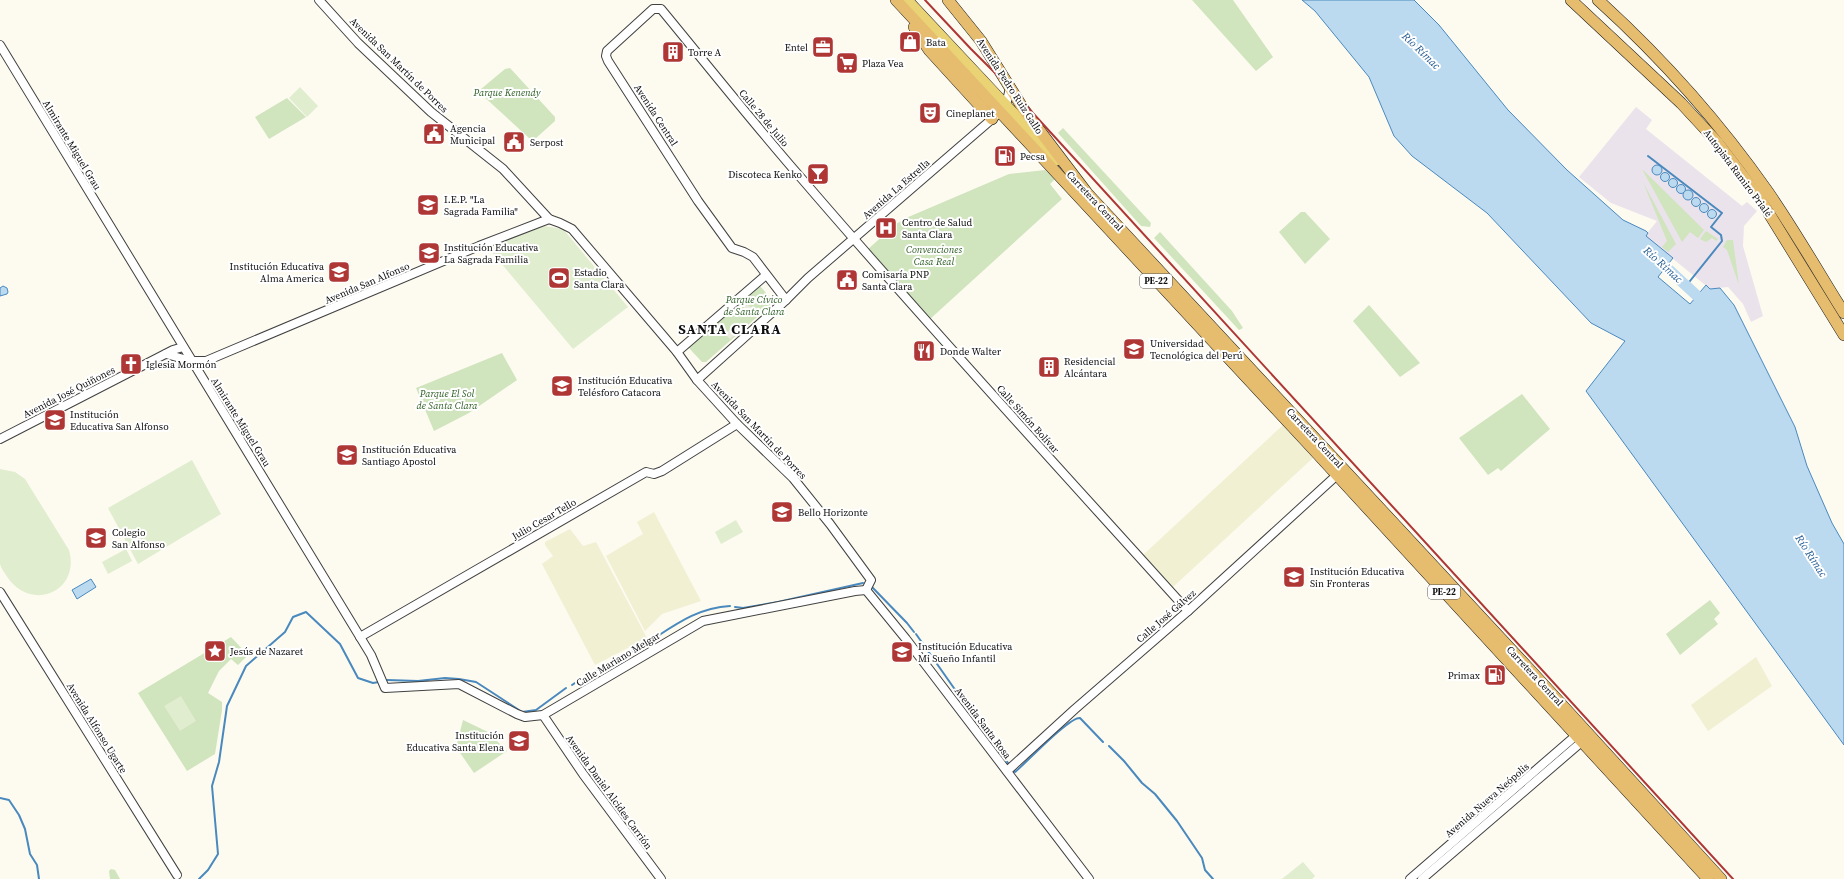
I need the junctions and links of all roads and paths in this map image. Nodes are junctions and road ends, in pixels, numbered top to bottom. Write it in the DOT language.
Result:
graph roads {
  1 [pos="319,0"];
  2 [pos="948,0"];
  3 [pos="1571,0"];
  4 [pos="1598,0"];
  5 [pos="902,2"];
  6 [pos="661,9"];
  7 [pos="0,45"];
  8 [pos="1010,88"];
  9 [pos="999,113"];
  10 [pos="1087,192"];
  11 [pos="549,219"];
  12 [pos="854,239"];
  13 [pos="766,275"];
  14 [pos="786,300"];
  15 [pos="1844,313"];
  16 [pos="1844,335"];
  17 [pos="183,347"];
  18 [pos="677,352"];
  19 [pos="166,354"];
  20 [pos="191,361"];
  21 [pos="1240,364"];
  22 [pos="697,380"];
  23 [pos="737,424"];
  24 [pos="0,439"];
  25 [pos="1337,475"];
  26 [pos="866,590"];
  27 [pos="0,592"];
  28 [pos="1188,611"];
  29 [pos="360,637"];
  30 [pos="385,688"];
  31 [pos="543,715"];
  32 [pos="1583,735"];
  33 [pos="1007,771"];
  34 [pos="177,875"];
  35 [pos="661,879"];
  36 [pos="1089,879"];
  37 [pos="1410,879"];
  38 [pos="1422,879"];
  39 [pos="1708,879"];
  40 [pos="1721,879"];
  1 -- 11 [label="street, Avenida San Martín de Porres"];
  2 -- 8 [label="highway, Avenida Pedro Ruiz Gallo / PE-22"];
  3 -- 16 [label="highway, Autopista Ramiro Prialé"];
  4 -- 15 [label="highway, Autopista Ramiro Prialé"];
  5 -- 9 [label="highway, Carretera Central / PE-22"];
  6 -- 12 [label="street, Calle 28 de Julio"];
  6 -- 13 [label="street, Avenida Central"];
  7 -- 17 [label="street, Almirante Miguel Grau"];
  8 -- 9 [label="street"];
  8 -- 10 [label="highway, Avenida Pedro Ruiz Gallo / PE-22"];
  9 -- 10 [label="main road, Carretera Central"];
  9 -- 12 [label="street, Avenida La Estrella"];
  9 -- 21 [label="highway, Carretera Central / PE-22"];
  10 -- 21 [label="highway, Carretera Central / PE-22"];
  11 -- 18 [label="street, Avenida San Martín de Porres"];
  11 -- 20 [label="street, Avenida San Alfonso"];
  12 -- 14 [label="street, Avenida La Estrella"];
  12 -- 28 [label="street, Calle Simón Bolívar"];
  13 -- 14 [label="street"];
  13 -- 18 [label="street"];
  14 -- 22 [label="street, Avenida La Estrella"];
  17 -- 19 [label="street, Avenida José Quiñones"];
  17 -- 20 [label="street, Almirante Miguel Grau"];
  18 -- 22 [label="street, Avenida San Martín de Porres"];
  19 -- 20 [label="street"];
  19 -- 24 [label="street, Avenida José Quiñones"];
  20 -- 29 [label="street, Almirante Miguel Grau"];
  21 -- 25 [label="highway, Carretera Central / PE-22"];
  21 -- 32 [label="highway, Carretera Central / PE-22"];
  22 -- 23 [label="street, Avenida San Martín de Porres"];
  23 -- 26 [label="street, Avenida San Martín de Porres"];
  23 -- 29 [label="street, Julio Cesar Tello"];
  25 -- 28 [label="street, Calle José Gálvez"];
  25 -- 32 [label="highway, Carretera Central / PE-22"];
  26 -- 31 [label="street, Calle Mariano Melgar"];
  26 -- 33 [label="street, Avenida Santa Rosa"];
  27 -- 34 [label="street, Avenida Alfonso Ugarte"];
  28 -- 33 [label="street, Calle José Gálvez"];
  29 -- 30 [label="street, Almirante Miguel Grau"];
  30 -- 31 [label="street, Calle Mariano Melgar"];
  31 -- 35 [label="street, Avenida Daniel Alcides Carrión"];
  32 -- 37 [label="street, Avenida Nueva Neópolis"];
  32 -- 38 [label="street, Avenida Nueva Neópolis"];
  32 -- 39 [label="highway, Carretera Central / PE-22"];
  32 -- 40 [label="highway, Carretera Central / PE-22"];
  33 -- 36 [label="street, Avenida Santa Rosa"];
}
